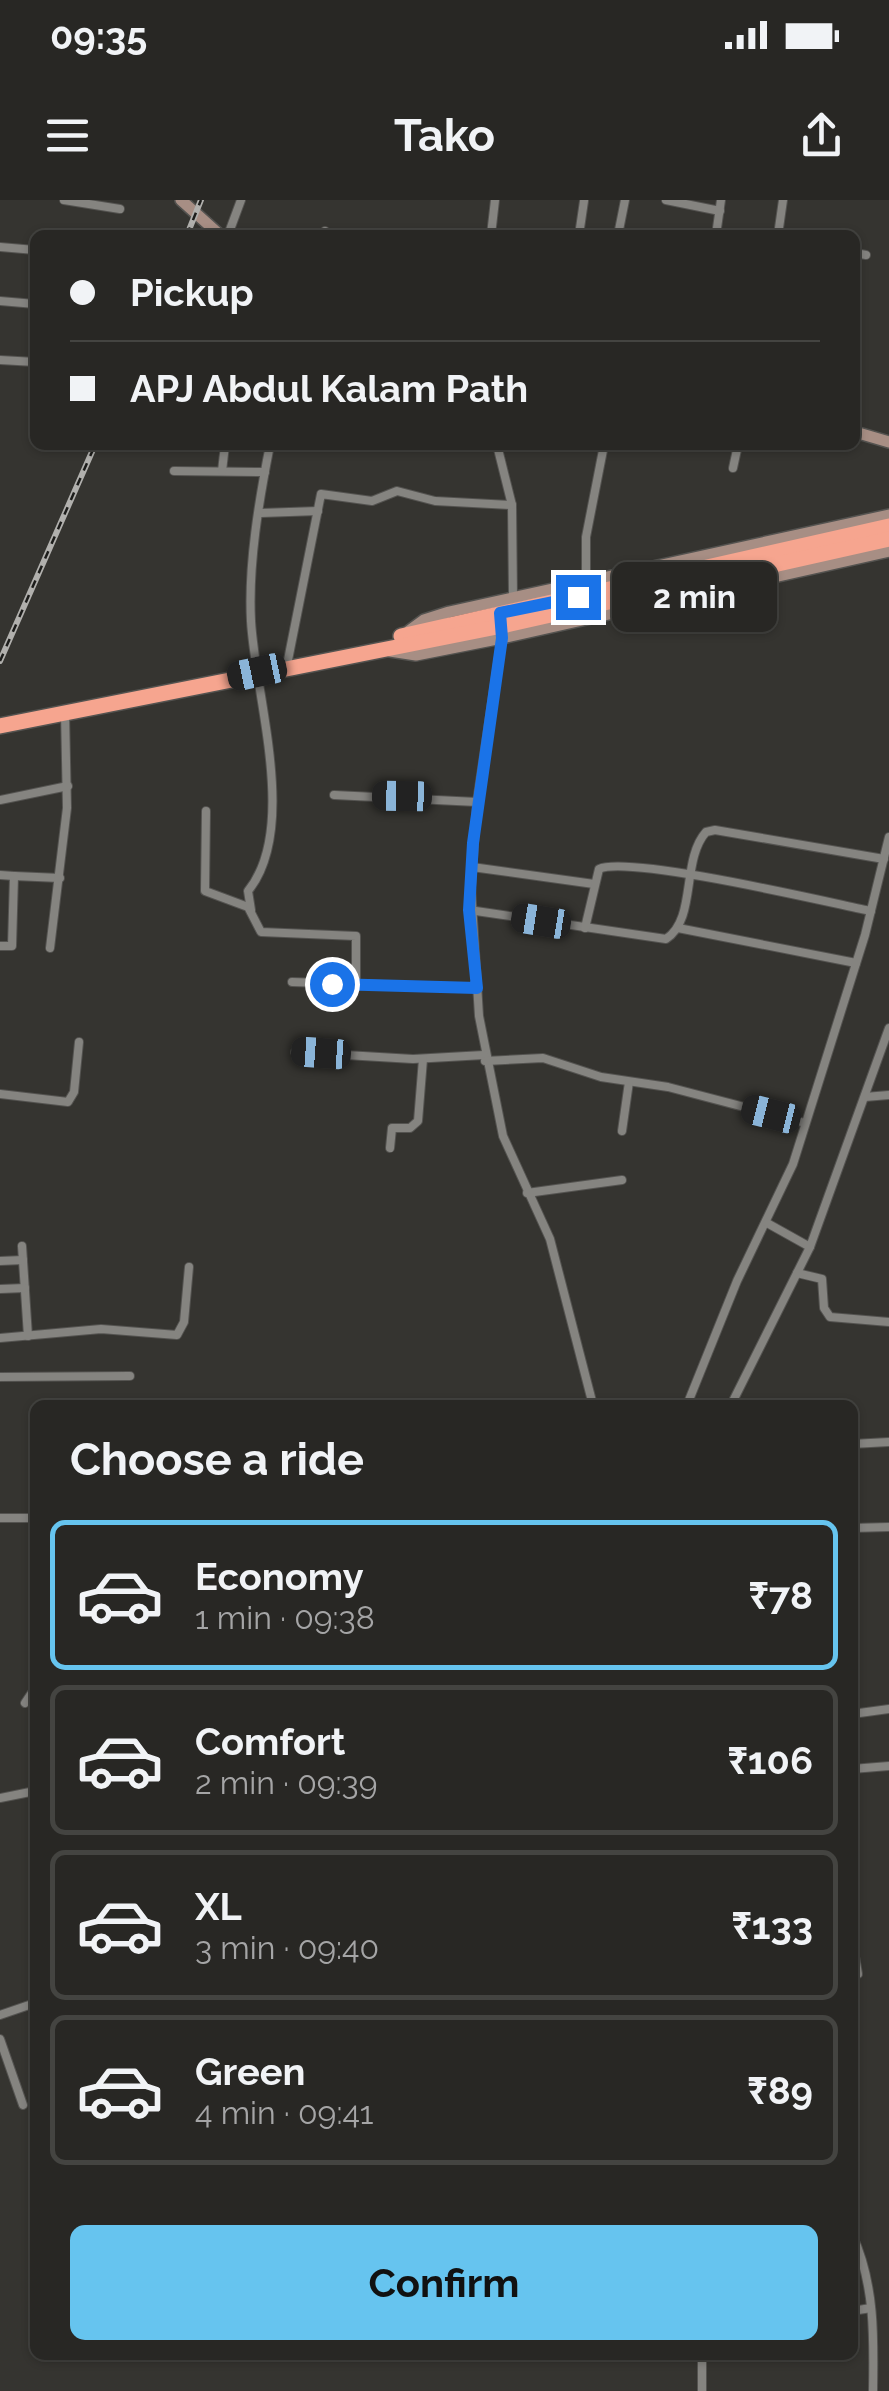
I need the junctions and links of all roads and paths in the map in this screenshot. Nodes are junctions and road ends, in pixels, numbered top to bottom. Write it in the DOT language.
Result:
graph roads {
  1 [pos="64,200"];
  2 [pos="181,200"];
  3 [pos="241,200"];
  4 [pos="495,200"];
  5 [pos="625,200"];
  6 [pos="666,200"];
  7 [pos="721,200"];
  8 [pos="784,200"];
  9 [pos="584,201"];
  10 [pos="120,209"];
  11 [pos="720,211"];
  12 [pos="214,230"];
  13 [pos="230,230"];
  14 [pos="492,230"];
  15 [pos="580,230"];
  16 [pos="619,230"];
  17 [pos="717,230"];
  18 [pos="779,230"];
  19 [pos="0,247"];
  20 [pos="30,250"];
  21 [pos="860,254"];
  22 [pos="866,255"];
  23 [pos="0,302"];
  24 [pos="30,304"];
  25 [pos="0,360"];
  26 [pos="30,362"];
  27 [pos="860,433"];
  28 [pos="889,442"];
  29 [pos="224,450"];
  30 [pos="269,450"];
  31 [pos="499,450"];
  32 [pos="603,450"];
  33 [pos="737,450"];
  34 [pos="732,468"];
  35 [pos="174,470"];
  36 [pos="222,470"];
  37 [pos="265,472"];
  38 [pos="512,504"];
  39 [pos="318,511"];
  40 [pos="261,513"];
  41 [pos="889,515"];
  42 [pos="889,526"];
  43 [pos="889,539"];
  44 [pos="889,551"];
  45 [pos="586,583"];
  46 [pos="512,599"];
  47 [pos="554,614"];
  48 [pos="502,626"];
  49 [pos="403,636"];
  50 [pos="365,650"];
  51 [pos="287,666"];
  52 [pos="257,672"];
  53 [pos="65,712"];
  54 [pos="0,726"];
  55 [pos="68,786"];
  56 [pos="334,794"];
  57 [pos="0,800"];
  58 [pos="477,802"];
  59 [pos="206,811"];
  60 [pos="889,837"];
  61 [pos="884,860"];
  62 [pos="472,867"];
  63 [pos="0,875"];
  64 [pos="690,875"];
  65 [pos="14,876"];
  66 [pos="60,878"];
  67 [pos="594,884"];
  68 [pos="251,910"];
  69 [pos="469,910"];
  70 [pos="871,911"];
  71 [pos="585,928"];
  72 [pos="678,928"];
  73 [pos="0,946"];
  74 [pos="50,948"];
  75 [pos="856,963"];
  76 [pos="292,982"];
  77 [pos="356,986"];
  78 [pos="477,988"];
  79 [pos="889,1028"];
  80 [pos="79,1042"];
  81 [pos="295,1052"];
  82 [pos="484,1058"];
  83 [pos="424,1059"];
  84 [pos="629,1082"];
  85 [pos="0,1094"];
  86 [pos="889,1095"];
  87 [pos="865,1097"];
  88 [pos="805,1123"];
  89 [pos="622,1131"];
  90 [pos="390,1148"];
  91 [pos="622,1180"];
  92 [pos="528,1193"];
  93 [pos="767,1223"];
  94 [pos="22,1246"];
  95 [pos="810,1247"];
  96 [pos="0,1260"];
  97 [pos="23,1260"];
  98 [pos="189,1266"];
  99 [pos="797,1272"];
  100 [pos="25,1288"];
  101 [pos="0,1289"];
  102 [pos="889,1322"];
  103 [pos="28,1336"];
  104 [pos="0,1338"];
  105 [pos="130,1376"];
  106 [pos="0,1377"];
  107 [pos="592,1400"];
  108 [pos="688,1400"];
  109 [pos="733,1400"];
  110 [pos="889,1442"];
  111 [pos="858,1444"];
  112 [pos="0,1518"];
  113 [pos="30,1518"];
  114 [pos="889,1527"];
  115 [pos="858,1528"];
  116 [pos="30,1695"];
  117 [pos="25,1702"];
  118 [pos="889,1708"];
  119 [pos="858,1713"];
  120 [pos="889,1766"];
  121 [pos="858,1769"];
  122 [pos="30,1792"];
  123 [pos="0,1798"];
  124 [pos="30,2005"];
  125 [pos="0,2015"];
  126 [pos="0,2040"];
  127 [pos="24,2105"];
  128 [pos="858,2246"];
  129 [pos="871,2308"];
  130 [pos="858,2310"];
  131 [pos="702,2360"];
  132 [pos="702,2391"];
  133 [pos="873,2391"];
  1 -- 10 [label="street"];
  2 -- 12 [label="street"];
  3 -- 13 [label="street"];
  4 -- 14 [label="street"];
  5 -- 16 [label="street"];
  6 -- 11 [label="street"];
  7 -- 11 [label="street"];
  8 -- 18 [label="street"];
  9 -- 15 [label="street"];
  11 -- 17 [label="street"];
  19 -- 20 [label="street"];
  21 -- 22 [label="street"];
  23 -- 24 [label="street"];
  25 -- 26 [label="street"];
  27 -- 28 [label="street"];
  29 -- 36 [label="street"];
  30 -- 37 [label="street"];
  31 -- 38 [label="street"];
  32 -- 45 [label="street"];
  33 -- 34 [label="street"];
  35 -- 36 [label="street"];
  36 -- 37 [label="street"];
  37 -- 40 [label="street"];
  38 -- 39 [label="street"];
  38 -- 46 [label="street"];
  39 -- 40 [label="street"];
  39 -- 51 [label="street"];
  40 -- 52 [label="street"];
  41 -- 45 [label="street"];
  42 -- 47 [label="highway"];
  43 -- 47 [label="highway"];
  44 -- 47 [label="street"];
  45 -- 46 [label="street"];
  46 -- 49 [label="street"];
  47 -- 48 [label="highway"];
  47 -- 48 [label="street"];
  48 -- 49 [label="highway"];
  48 -- 50 [label="highway"];
  48 -- 58 [label="street"];
  49 -- 50 [label="highway"];
  50 -- 51 [label="highway"];
  51 -- 52 [label="highway"];
  52 -- 53 [label="highway"];
  52 -- 68 [label="street"];
  53 -- 54 [label="highway"];
  53 -- 55 [label="street"];
  55 -- 57 [label="street"];
  55 -- 66 [label="street"];
  56 -- 58 [label="street"];
  58 -- 62 [label="street"];
  59 -- 68 [label="street"];
  60 -- 61 [label="street"];
  61 -- 64 [label="street"];
  61 -- 70 [label="street"];
  62 -- 67 [label="street"];
  62 -- 69 [label="street"];
  63 -- 65 [label="street"];
  64 -- 67 [label="street"];
  64 -- 70 [label="street"];
  64 -- 72 [label="street"];
  65 -- 66 [label="street"];
  65 -- 73 [label="street"];
  66 -- 74 [label="street"];
  67 -- 71 [label="street"];
  68 -- 77 [label="street"];
  69 -- 71 [label="street"];
  69 -- 78 [label="street"];
  70 -- 75 [label="street"];
  71 -- 72 [label="street"];
  72 -- 75 [label="street"];
  75 -- 88 [label="street"];
  76 -- 77 [label="street"];
  77 -- 78 [label="street"];
  78 -- 82 [label="street"];
  79 -- 87 [label="street"];
  80 -- 85 [label="street"];
  81 -- 83 [label="street"];
  82 -- 83 [label="street"];
  82 -- 84 [label="street"];
  82 -- 92 [label="street"];
  83 -- 90 [label="street"];
  84 -- 88 [label="street"];
  84 -- 89 [label="street"];
  86 -- 87 [label="street"];
  87 -- 95 [label="street"];
  88 -- 93 [label="street"];
  91 -- 92 [label="street"];
  92 -- 107 [label="street"];
  93 -- 95 [label="street"];
  93 -- 108 [label="street"];
  94 -- 97 [label="street"];
  95 -- 99 [label="street"];
  96 -- 97 [label="street"];
  97 -- 100 [label="street"];
  98 -- 103 [label="street"];
  99 -- 102 [label="street"];
  99 -- 109 [label="street"];
  100 -- 101 [label="street"];
  100 -- 103 [label="street"];
  103 -- 104 [label="street"];
  105 -- 106 [label="street"];
  110 -- 111 [label="street"];
  112 -- 113 [label="street"];
  114 -- 115 [label="street"];
  116 -- 117 [label="street"];
  118 -- 119 [label="street"];
  120 -- 121 [label="street"];
  122 -- 123 [label="street"];
  124 -- 125 [label="street"];
  126 -- 127 [label="street"];
  128 -- 129 [label="street"];
  129 -- 130 [label="street"];
  129 -- 133 [label="street"];
  131 -- 132 [label="street"];
}
